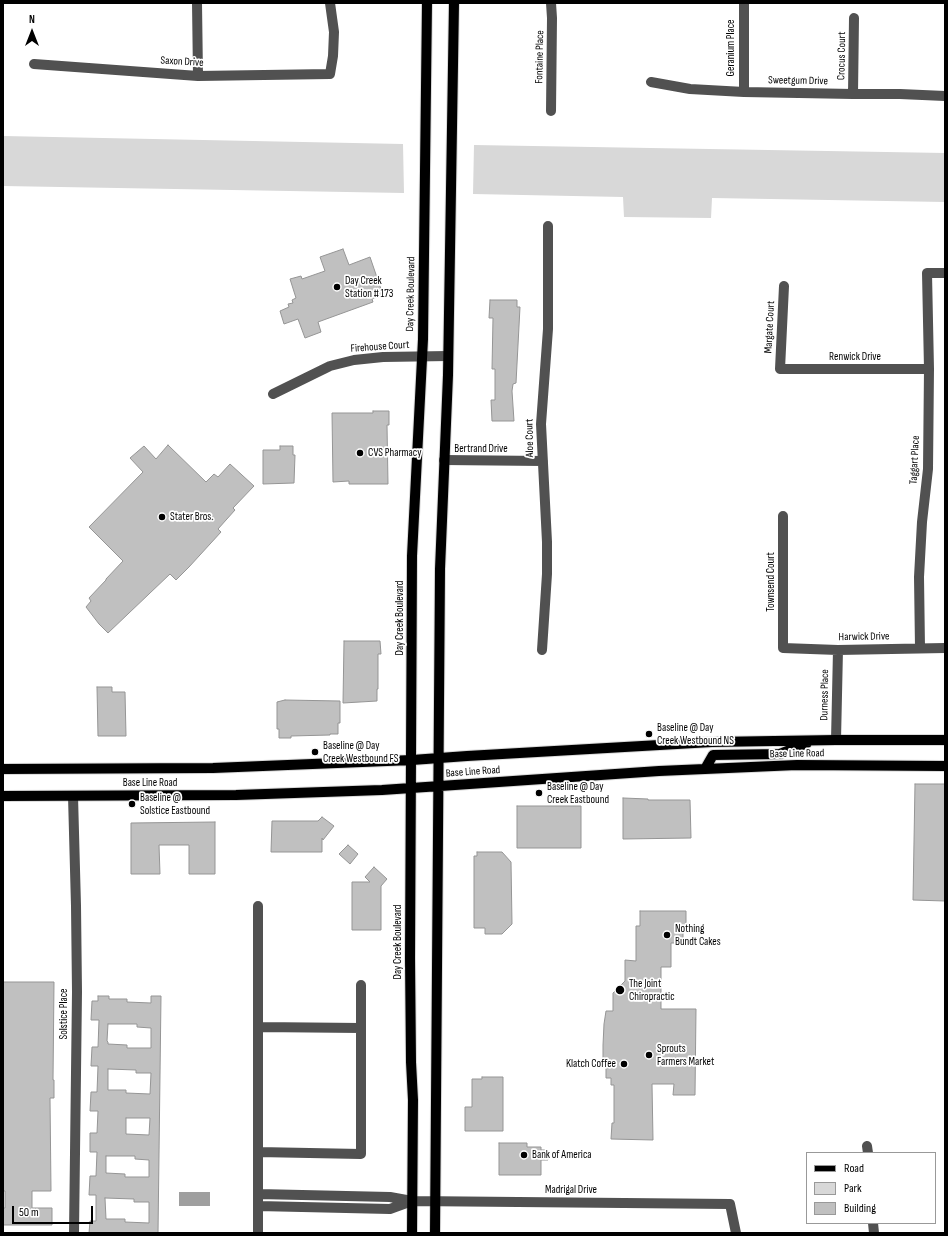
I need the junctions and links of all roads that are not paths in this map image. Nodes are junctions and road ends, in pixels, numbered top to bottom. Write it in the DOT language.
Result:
graph roads {
  1 [pos="197,3"];
  2 [pos="330,3"];
  3 [pos="427,3"];
  4 [pos="454,3"];
  5 [pos="551,3"];
  6 [pos="744,3"];
  7 [pos="854,18"];
  8 [pos="34,64"];
  9 [pos="198,76"];
  10 [pos="651,82"];
  11 [pos="744,92"];
  12 [pos="853,94"];
  13 [pos="945,96"];
  14 [pos="551,111"];
  15 [pos="548,226"];
  16 [pos="945,273"];
  17 [pos="784,286"];
  18 [pos="422,356"];
  19 [pos="448,356"];
  20 [pos="780,369"];
  21 [pos="929,369"];
  22 [pos="273,394"];
  23 [pos="444,460"];
  24 [pos="543,461"];
  25 [pos="783,516"];
  26 [pos="783,648"];
  27 [pos="920,648"];
  28 [pos="945,648"];
  29 [pos="542,650"];
  30 [pos="838,650"];
  31 [pos="836,740"];
  32 [pos="945,740"];
  33 [pos="812,741"];
  34 [pos="440,758"];
  35 [pos="412,760"];
  36 [pos="945,766"];
  37 [pos="705,769"];
  38 [pos="3,770"];
  39 [pos="440,786"];
  40 [pos="411,789"];
  41 [pos="3,796"];
  42 [pos="73,796"];
  43 [pos="258,906"];
  44 [pos="361,985"];
  45 [pos="258,1027"];
  46 [pos="361,1028"];
  47 [pos="258,1152"];
  48 [pos="258,1194"];
  49 [pos="412,1201"];
  50 [pos="436,1201"];
  51 [pos="258,1206"];
  52 [pos="74,1233"];
  53 [pos="258,1233"];
  54 [pos="412,1233"];
  55 [pos="436,1233"];
  56 [pos="736,1233"];
  1 -- 9 [label="street"];
  2 -- 9 [label="street, Saxon Drive"];
  3 -- 18 [label="main road, Day Creek Boulevard"];
  4 -- 19 [label="main road"];
  5 -- 14 [label="street, Fontaine Place"];
  6 -- 11 [label="street, Geranium Place"];
  7 -- 12 [label="street, Crocus Court"];
  8 -- 9 [label="street, Saxon Drive"];
  10 -- 11 [label="street, Sweetgum Drive"];
  11 -- 12 [label="street, Sweetgum Drive"];
  12 -- 13 [label="street, Sweetgum Drive"];
  15 -- 24 [label="street, Aloe Court"];
  16 -- 21 [label="street, Taggart Place"];
  17 -- 20 [label="street, Margate Court"];
  18 -- 19 [label="street, Firehouse Court"];
  18 -- 22 [label="street, Firehouse Court"];
  18 -- 35 [label="main road, Day Creek Boulevard"];
  19 -- 23 [label="main road"];
  20 -- 21 [label="street, Renwick Drive"];
  21 -- 27 [label="street, Taggart Place"];
  23 -- 24 [label="street, Bertrand Drive"];
  23 -- 34 [label="main road"];
  24 -- 29 [label="street, Aloe Court"];
  25 -- 26 [label="street, Townsend Court"];
  26 -- 30 [label="street, Harwick Drive"];
  27 -- 28 [label="street, Harwick Drive"];
  27 -- 30 [label="street, Harwick Drive"];
  30 -- 31 [label="street, Durness Place"];
  31 -- 32 [label="main road, Base Line Road"];
  31 -- 33 [label="main road, Base Line Road"];
  33 -- 34 [label="main road, Base Line Road"];
  33 -- 37 [label="main road"];
  34 -- 35 [label="main road, Base Line Road"];
  34 -- 39 [label="main road"];
  35 -- 38 [label="main road, Base Line Road"];
  35 -- 40 [label="main road, Day Creek Boulevard"];
  36 -- 37 [label="main road, Base Line Road"];
  37 -- 39 [label="main road, Base Line Road"];
  39 -- 40 [label="main road, Base Line Road"];
  39 -- 50 [label="main road"];
  40 -- 42 [label="main road, Base Line Road"];
  40 -- 49 [label="main road, Day Creek Boulevard"];
  41 -- 42 [label="main road, Base Line Road"];
  42 -- 52 [label="street, Solstice Place"];
  43 -- 45 [label="street"];
  44 -- 46 [label="street"];
  45 -- 46 [label="street"];
  45 -- 47 [label="street"];
  46 -- 47 [label="street"];
  47 -- 48 [label="street"];
  48 -- 49 [label="street"];
  48 -- 51 [label="street"];
  49 -- 50 [label="street, Madrigal Drive"];
  49 -- 51 [label="street"];
  49 -- 54 [label="main road, Day Creek Boulevard"];
  50 -- 55 [label="main road"];
  50 -- 56 [label="street, Madrigal Drive"];
  51 -- 53 [label="street"];
}
